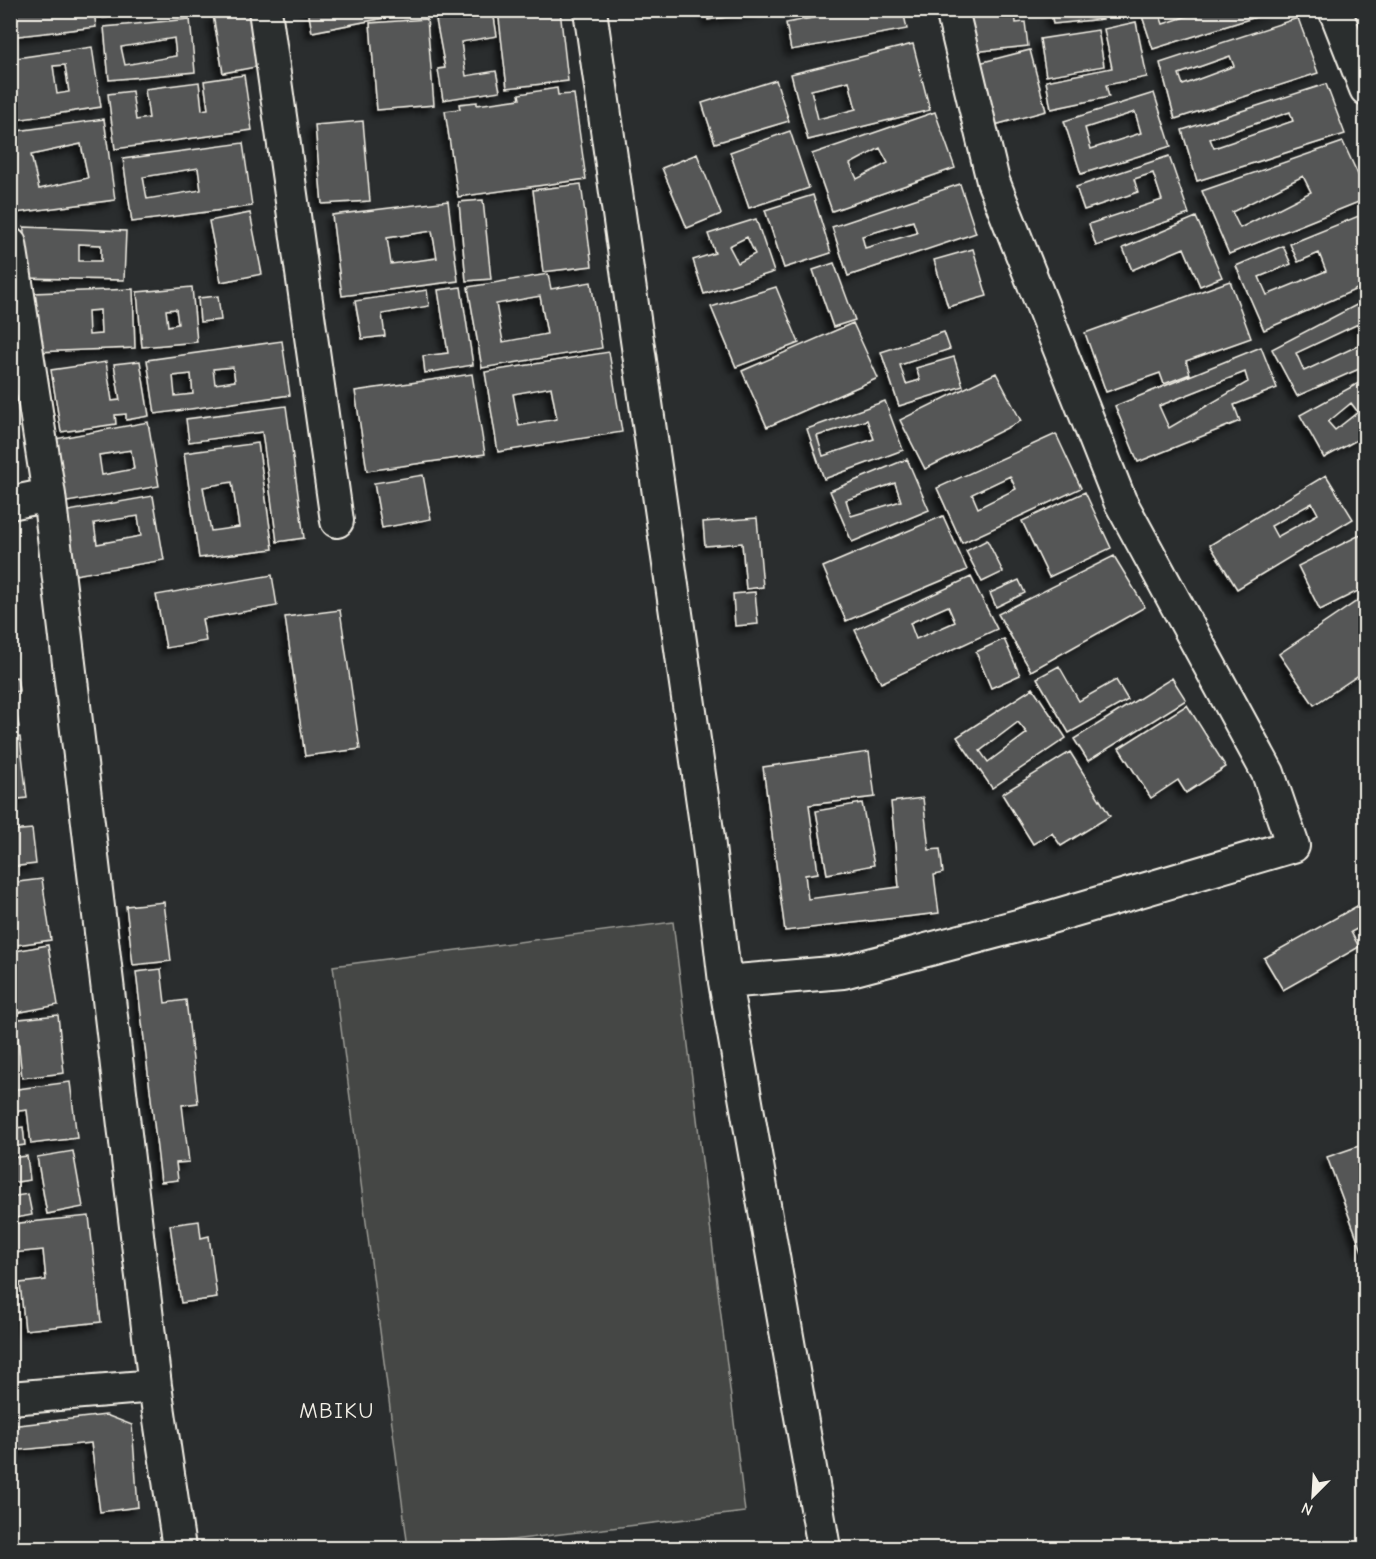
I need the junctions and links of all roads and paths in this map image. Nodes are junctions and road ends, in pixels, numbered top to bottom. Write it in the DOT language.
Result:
graph roads {
  1 [pos="265,10"];
  2 [pos="590,10"];
  3 [pos="952,10"];
  4 [pos="1335,10"];
  5 [pos="1365,89"];
  6 [pos="11,250"];
  7 [pos="49,495"];
  8 [pos="10,503"];
  9 [pos="337,521"];
  10 [pos="725,982"];
  11 [pos="155,1386"];
  12 [pos="10,1398"];
  13 [pos="179,1548"];
  14 [pos="824,1548"];
  1 -- 9 [label="street"];
  2 -- 10 [label="street"];
  3 -- 10 [label="street"];
  4 -- 5 [label="street"];
  6 -- 7 [label="street"];
  7 -- 8 [label="street"];
  7 -- 11 [label="street"];
  10 -- 14 [label="street"];
  11 -- 12 [label="street"];
  11 -- 13 [label="street"];
}
